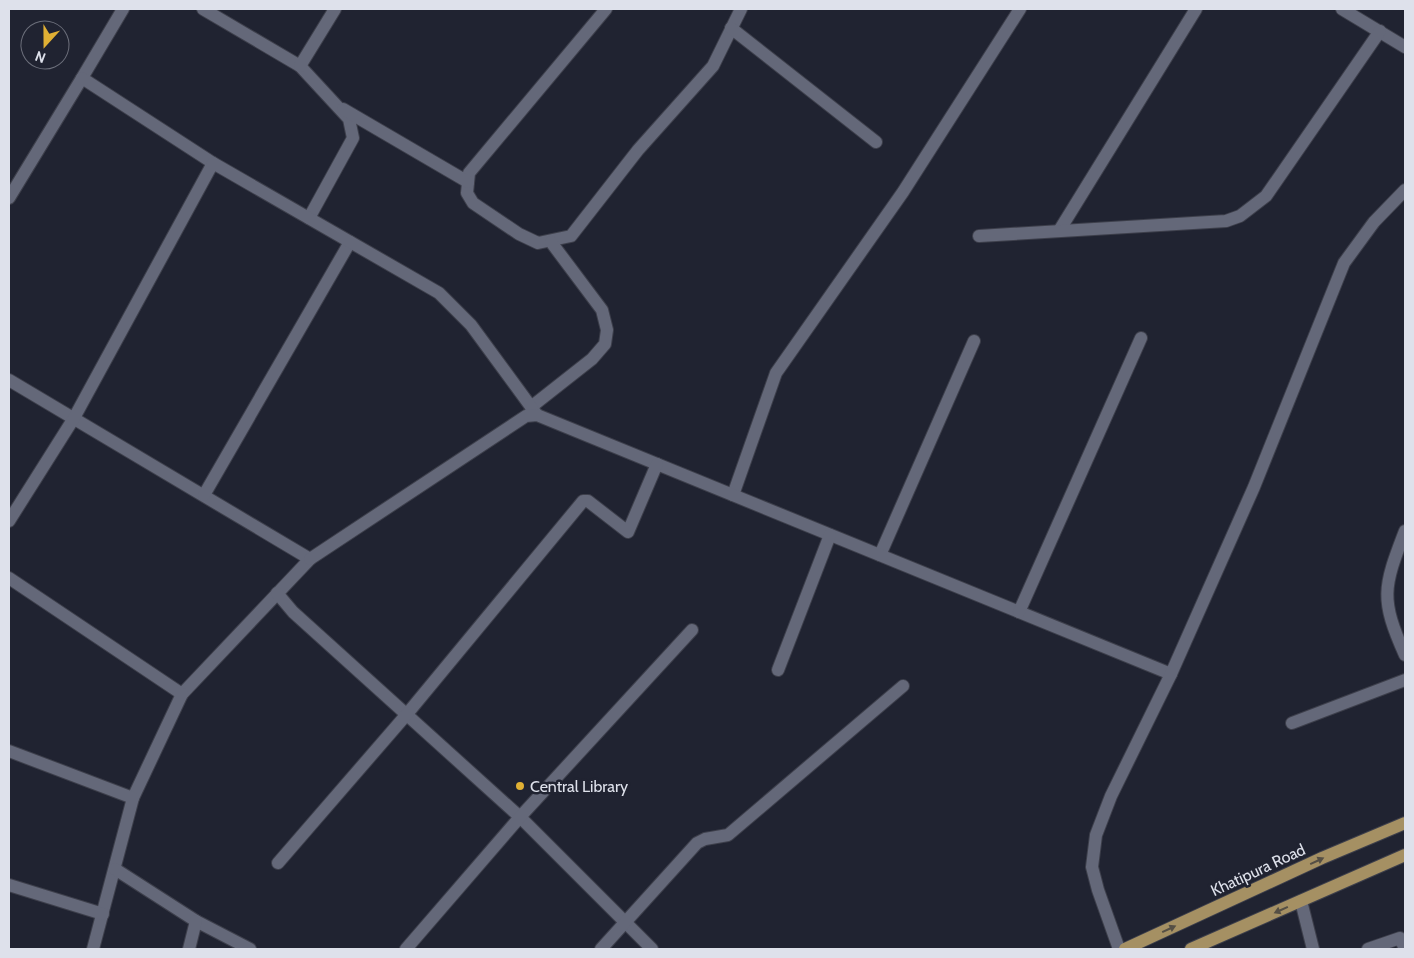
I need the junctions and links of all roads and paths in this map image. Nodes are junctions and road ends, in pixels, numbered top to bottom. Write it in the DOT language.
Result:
graph roads {
  1 [pos="123,9"];
  2 [pos="203,9"];
  3 [pos="335,9"];
  4 [pos="606,9"];
  5 [pos="741,9"];
  6 [pos="1020,9"];
  7 [pos="1196,9"];
  8 [pos="1342,9"];
  9 [pos="731,28"];
  10 [pos="1380,31"];
  11 [pos="1405,47"];
  12 [pos="300,66"];
  13 [pos="82,78"];
  14 [pos="338,106"];
  15 [pos="876,142"];
  16 [pos="213,163"];
  17 [pos="468,182"];
  18 [pos="1405,190"];
  19 [pos="9,198"];
  20 [pos="309,218"];
  21 [pos="1058,231"];
  22 [pos="979,236"];
  23 [pos="350,242"];
  24 [pos="551,242"];
  25 [pos="1141,338"];
  26 [pos="974,341"];
  27 [pos="9,380"];
  28 [pos="534,411"];
  29 [pos="74,418"];
  30 [pos="657,464"];
  31 [pos="204,495"];
  32 [pos="733,495"];
  33 [pos="9,521"];
  34 [pos="1405,531"];
  35 [pos="830,534"];
  36 [pos="880,555"];
  37 [pos="310,559"];
  38 [pos="9,578"];
  39 [pos="277,593"];
  40 [pos="1019,612"];
  41 [pos="692,630"];
  42 [pos="1405,655"];
  43 [pos="778,670"];
  44 [pos="1171,674"];
  45 [pos="1405,680"];
  46 [pos="903,686"];
  47 [pos="182,694"];
  48 [pos="407,714"];
  49 [pos="1292,723"];
  50 [pos="9,751"];
  51 [pos="133,798"];
  52 [pos="520,817"];
  53 [pos="1405,823"];
  54 [pos="1405,855"];
  55 [pos="278,863"];
  56 [pos="115,869"];
  57 [pos="9,885"];
  58 [pos="1300,901"];
  59 [pos="103,914"];
  60 [pos="196,921"];
  61 [pos="627,922"];
  62 [pos="93,949"];
  63 [pos="189,949"];
  64 [pos="250,949"];
  65 [pos="406,949"];
  66 [pos="601,949"];
  67 [pos="652,949"];
  68 [pos="1119,949"];
  69 [pos="1125,949"];
  70 [pos="1191,949"];
  71 [pos="1313,949"];
  72 [pos="1368,949"];
  73 [pos="1405,949"];
  1 -- 13 [label="street"];
  2 -- 12 [label="street"];
  3 -- 12 [label="street"];
  4 -- 17 [label="street"];
  5 -- 9 [label="street"];
  6 -- 32 [label="street"];
  7 -- 21 [label="street"];
  8 -- 10 [label="street"];
  9 -- 15 [label="street"];
  9 -- 24 [label="street"];
  10 -- 11 [label="street"];
  10 -- 21 [label="street"];
  12 -- 14 [label="street"];
  13 -- 16 [label="street"];
  13 -- 19 [label="street"];
  14 -- 17 [label="street"];
  14 -- 20 [label="street"];
  16 -- 20 [label="street"];
  16 -- 29 [label="street"];
  17 -- 24 [label="street"];
  18 -- 44 [label="street"];
  20 -- 23 [label="street"];
  21 -- 22 [label="street"];
  23 -- 28 [label="street"];
  23 -- 31 [label="street"];
  24 -- 28 [label="street"];
  25 -- 40 [label="street"];
  26 -- 36 [label="street"];
  27 -- 29 [label="street"];
  28 -- 30 [label="street"];
  28 -- 37 [label="street"];
  29 -- 31 [label="street"];
  29 -- 33 [label="street"];
  30 -- 32 [label="street"];
  30 -- 48 [label="street"];
  31 -- 37 [label="street"];
  32 -- 35 [label="street"];
  34 -- 42 [label="street"];
  35 -- 36 [label="street"];
  35 -- 43 [label="street"];
  36 -- 40 [label="street"];
  37 -- 39 [label="street"];
  38 -- 47 [label="street"];
  39 -- 47 [label="street"];
  39 -- 48 [label="street"];
  40 -- 44 [label="street"];
  41 -- 52 [label="street"];
  44 -- 68 [label="street"];
  45 -- 49 [label="street"];
  46 -- 61 [label="street"];
  47 -- 51 [label="street"];
  48 -- 52 [label="street"];
  48 -- 55 [label="street"];
  50 -- 51 [label="street"];
  51 -- 56 [label="street"];
  52 -- 61 [label="street"];
  52 -- 65 [label="street"];
  69 -- 53 [label="main road, Khatipura Road, one-way"];
  54 -- 58 [label="main road"];
  56 -- 59 [label="street"];
  56 -- 60 [label="street"];
  57 -- 59 [label="street"];
  58 -- 70 [label="main road, one-way"];
  58 -- 71 [label="street"];
  59 -- 62 [label="street"];
  60 -- 63 [label="street"];
  60 -- 64 [label="street"];
  61 -- 66 [label="street"];
  61 -- 67 [label="street"];
  72 -- 73 [label="street"];
}
